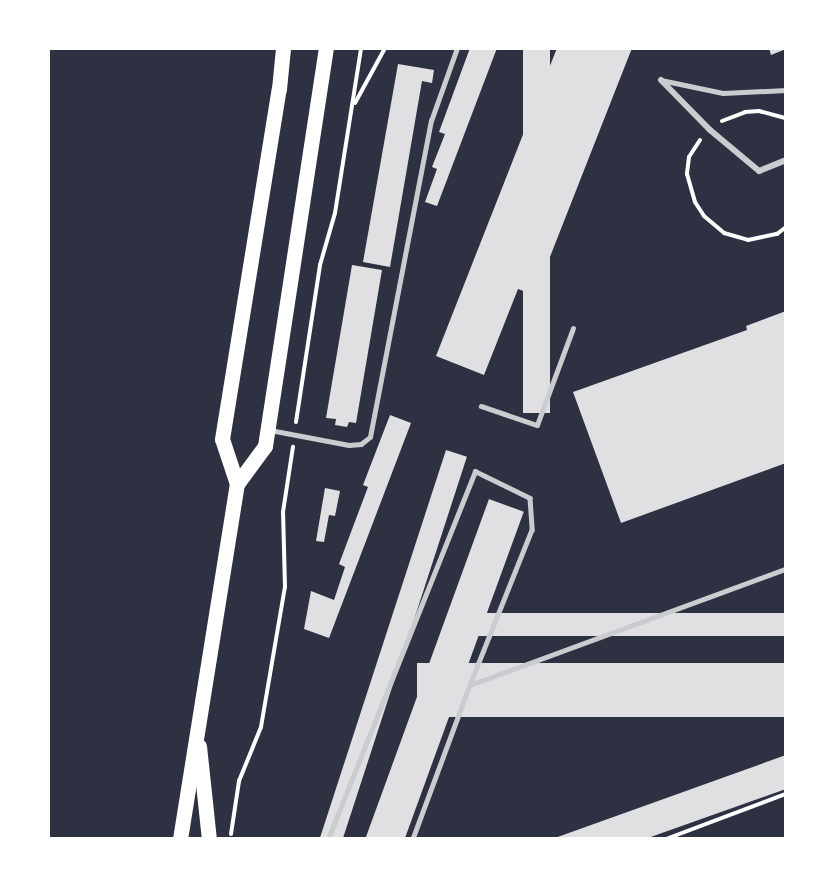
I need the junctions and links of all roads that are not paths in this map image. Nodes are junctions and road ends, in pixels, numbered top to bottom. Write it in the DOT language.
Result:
graph roads {
  1 [pos="284,48"];
  2 [pos="326,48"];
  3 [pos="457,48"];
  4 [pos="661,80"];
  5 [pos="786,90"];
  6 [pos="786,160"];
  7 [pos="573,328"];
  8 [pos="481,406"];
  9 [pos="267,430"];
  10 [pos="237,484"];
  11 [pos="786,569"];
  12 [pos="470,685"];
  13 [pos="197,726"];
  14 [pos="180,839"];
  15 [pos="209,839"];
  16 [pos="328,839"];
  17 [pos="413,839"];
  1 -- 10 [label="main road"];
  2 -- 9 [label="main road"];
  3 -- 9 [label="lane"];
  4 -- 5 [label="lane"];
  4 -- 6 [label="street"];
  7 -- 8 [label="lane"];
  9 -- 10 [label="main road"];
  10 -- 13 [label="main road"];
  11 -- 12 [label="lane"];
  12 -- 16 [label="lane"];
  12 -- 17 [label="lane"];
  13 -- 14 [label="main road"];
  13 -- 15 [label="main road"];
}
